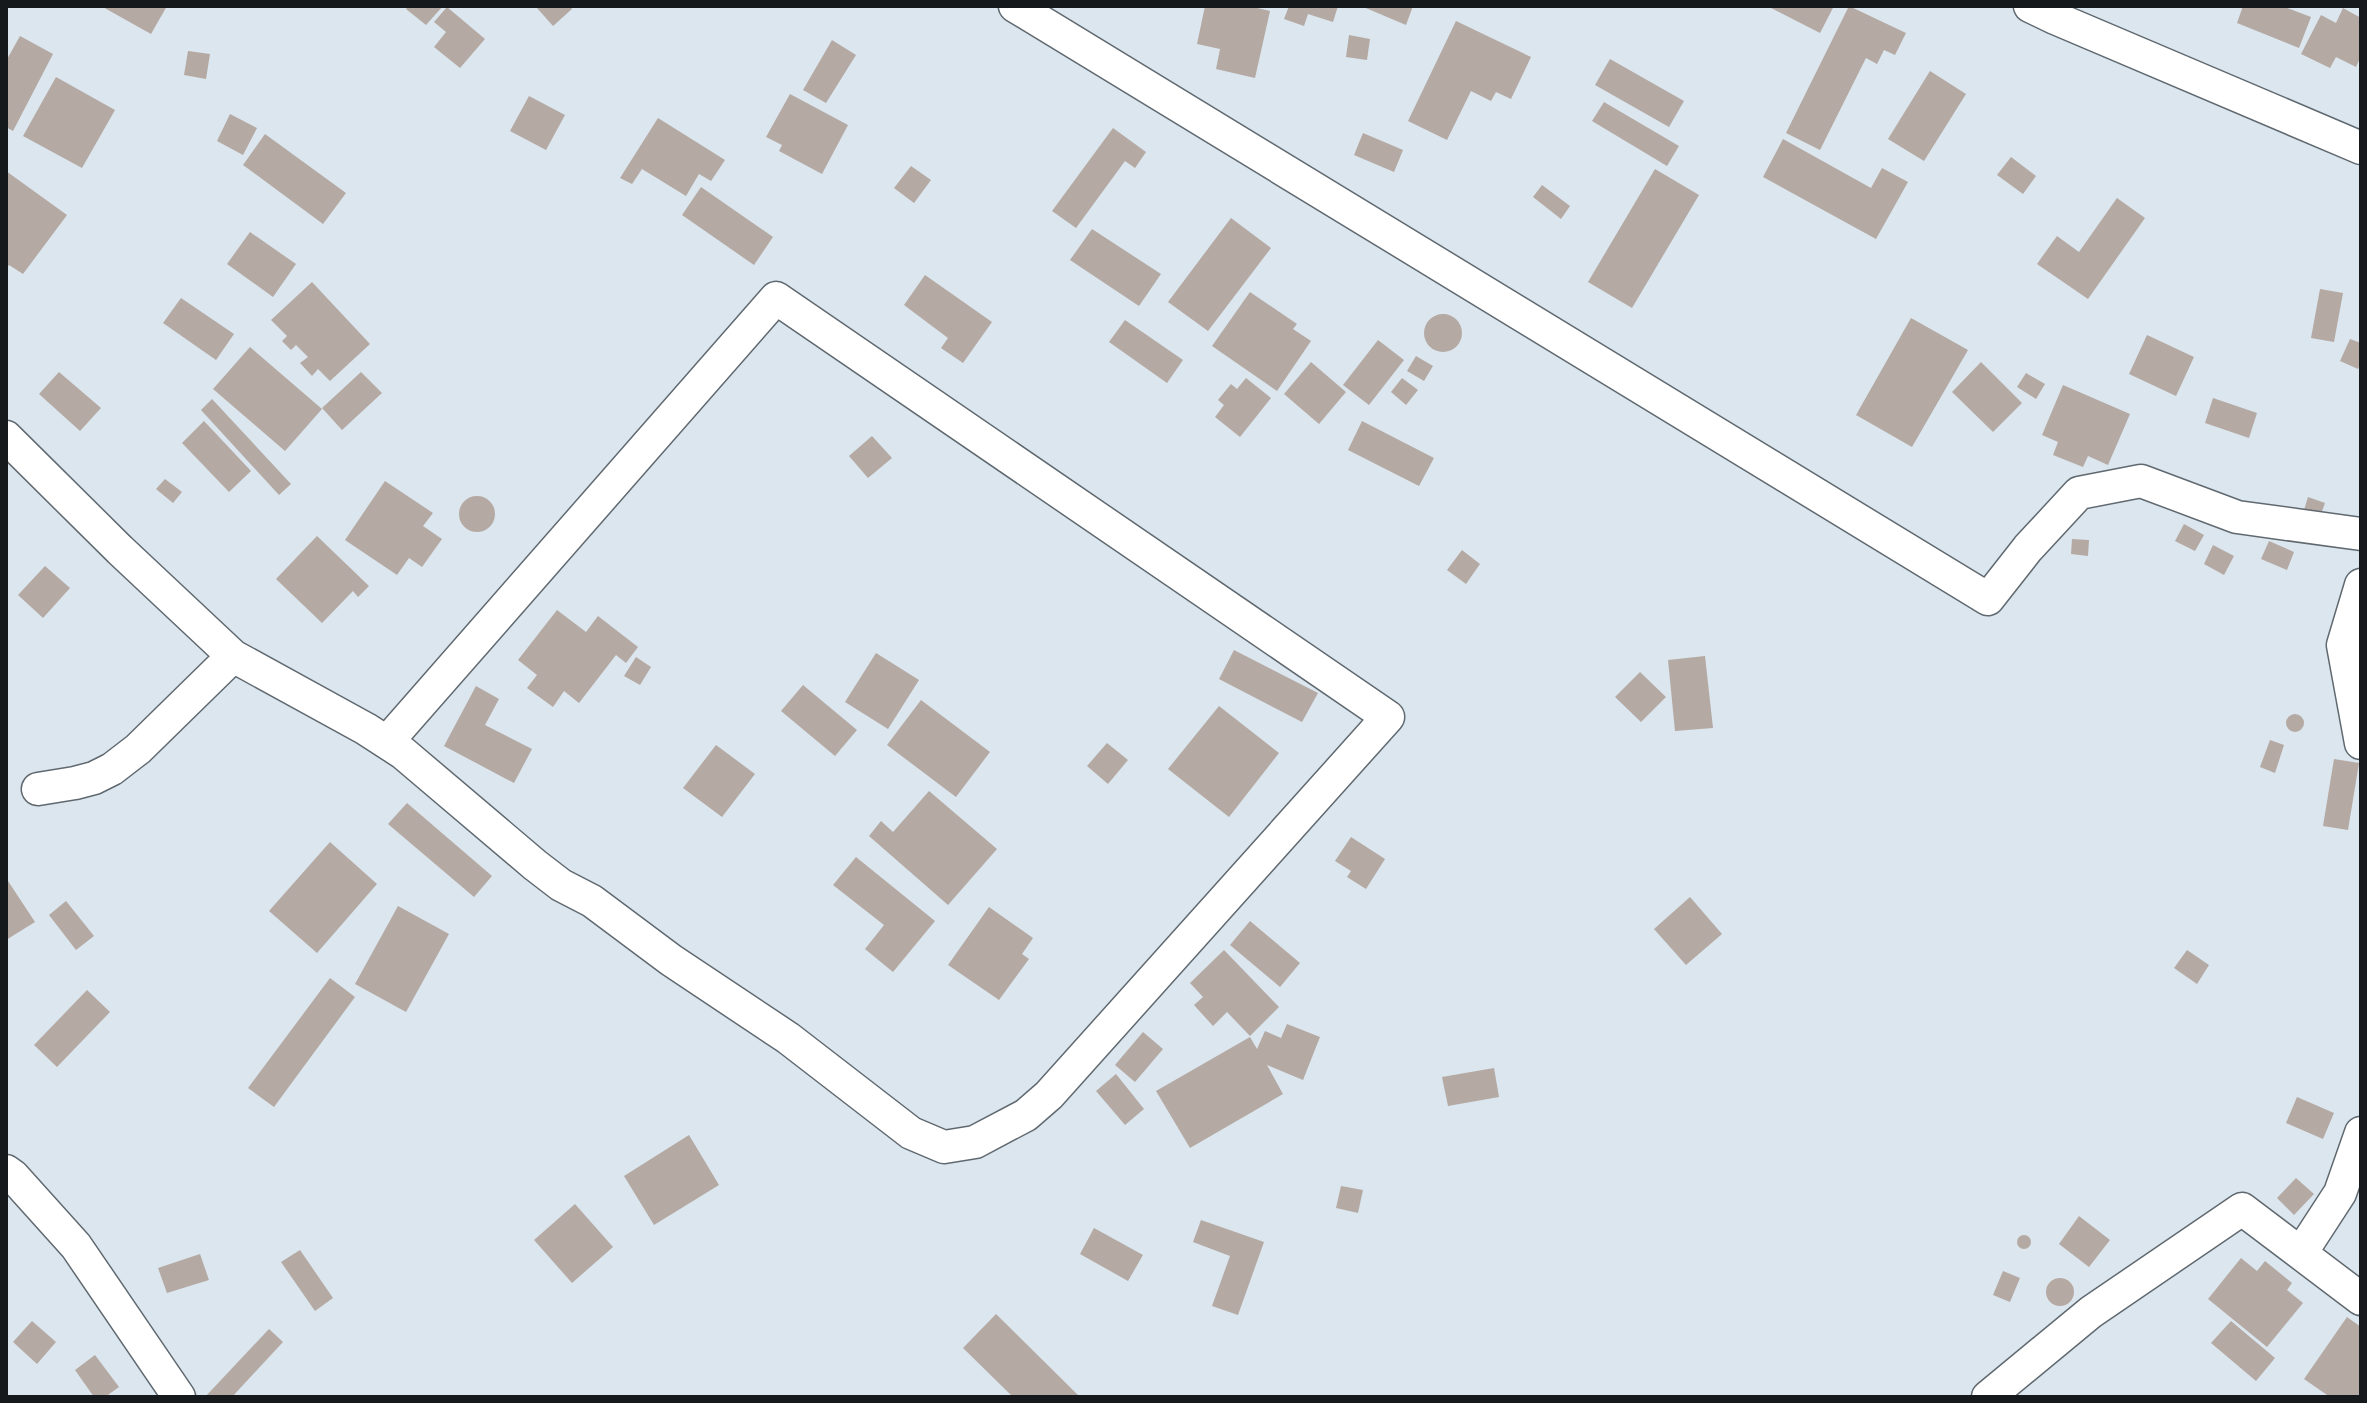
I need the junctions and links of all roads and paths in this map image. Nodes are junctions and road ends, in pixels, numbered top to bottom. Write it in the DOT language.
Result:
graph roads {
  1 [pos="1015,6"];
  2 [pos="2030,6"];
  3 [pos="2361,148"];
  4 [pos="6,437"];
  5 [pos="2361,534"];
  6 [pos="2361,585"];
  7 [pos="233,656"];
  8 [pos="387,742"];
  9 [pos="2361,743"];
  10 [pos="38,789"];
  11 [pos="2361,1133"];
  12 [pos="6,1171"];
  13 [pos="2301,1253"];
  14 [pos="2361,1299"];
  15 [pos="179,1397"];
  16 [pos="1988,1397"];
  1 -- 5 [label="street"];
  2 -- 3 [label="street"];
  4 -- 7 [label="street"];
  6 -- 9 [label="street"];
  7 -- 8 [label="street"];
  7 -- 10 [label="street"];
  8 -- 8 [label="street"];
  11 -- 13 [label="street"];
  12 -- 15 [label="street"];
  13 -- 14 [label="street"];
  13 -- 16 [label="street"];
}
